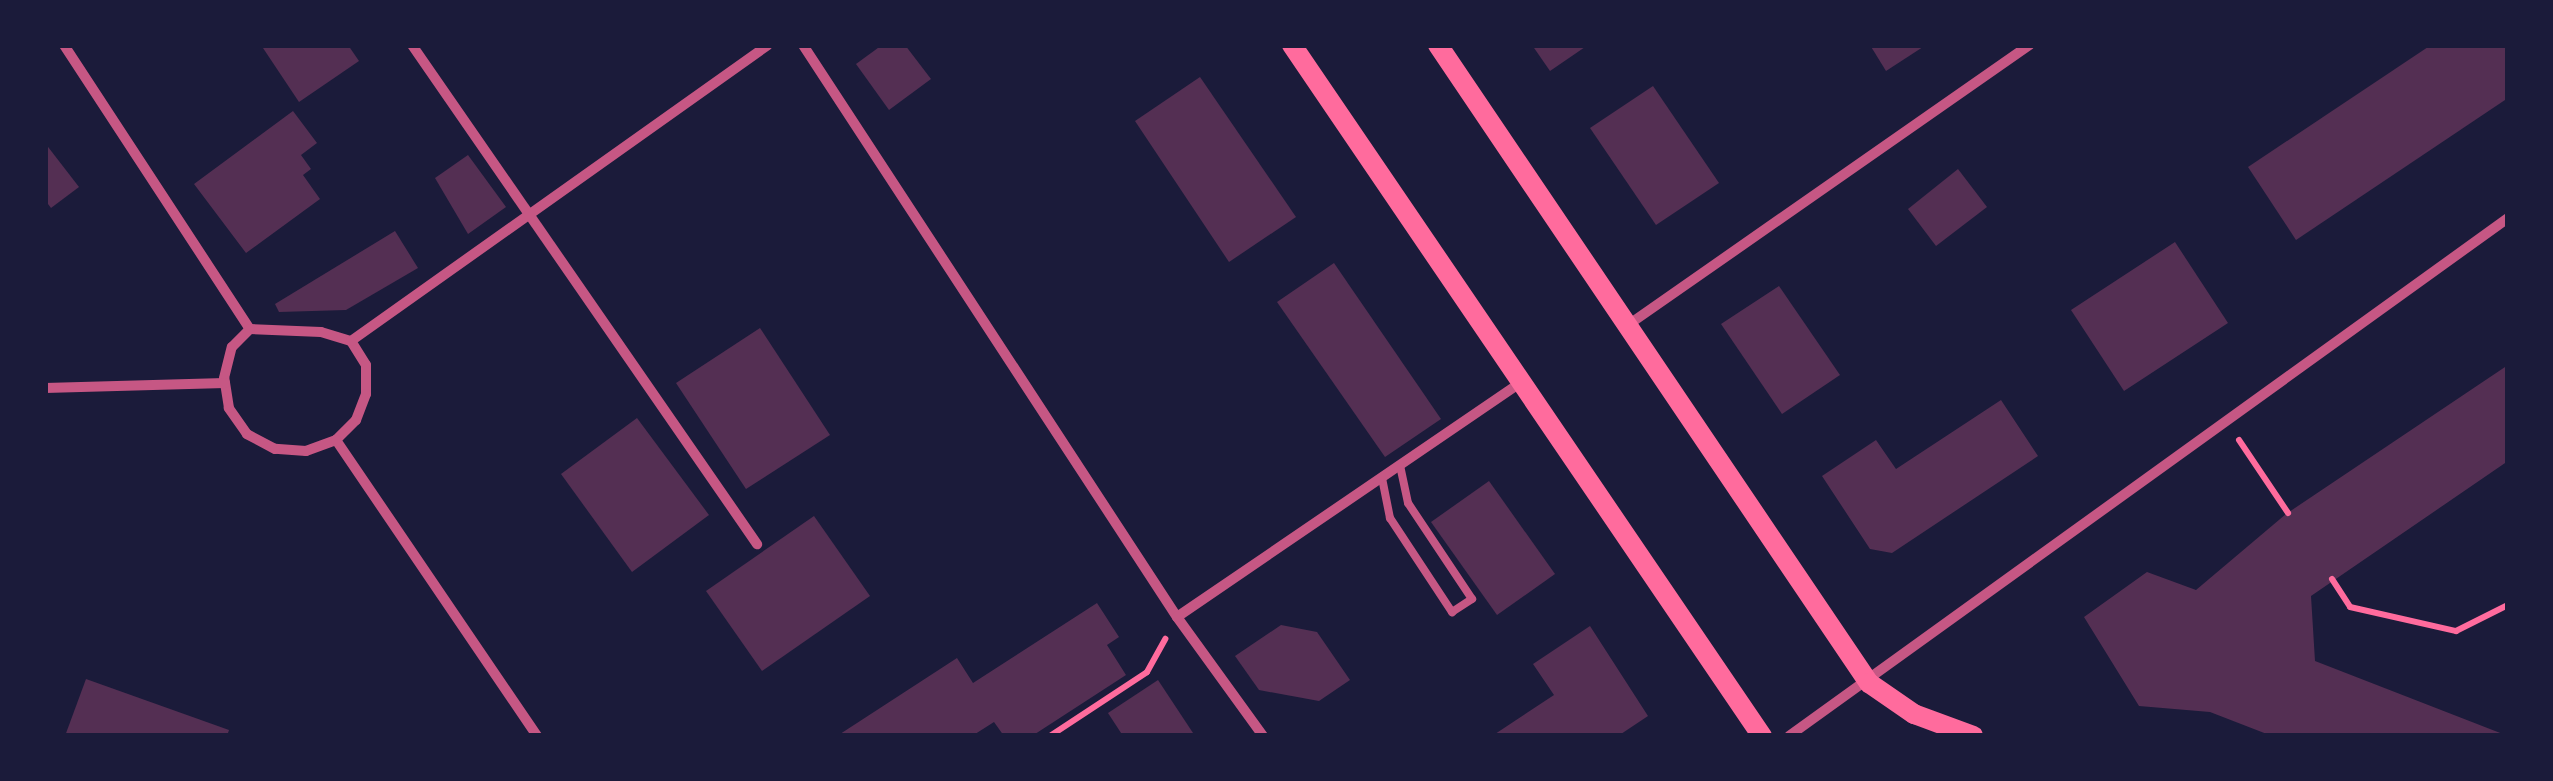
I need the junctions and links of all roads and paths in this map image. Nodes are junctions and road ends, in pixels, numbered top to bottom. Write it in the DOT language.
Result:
graph roads {
  1 [pos="64,45"];
  2 [pos="412,45"];
  3 [pos="768,45"];
  4 [pos="803,45"];
  5 [pos="1292,45"];
  6 [pos="1438,45"];
  7 [pos="2030,45"];
  8 [pos="527,213"];
  9 [pos="2508,218"];
  10 [pos="1628,325"];
  11 [pos="250,329"];
  12 [pos="351,341"];
  13 [pos="225,382"];
  14 [pos="1520,383"];
  15 [pos="45,388"];
  16 [pos="2228,422"];
  17 [pos="336,440"];
  18 [pos="1400,465"];
  19 [pos="1382,478"];
  20 [pos="2288,513"];
  21 [pos="756,544"];
  22 [pos="2332,579"];
  23 [pos="2508,605"];
  24 [pos="1176,617"];
  25 [pos="1869,683"];
  26 [pos="538,736"];
  27 [pos="1050,736"];
  28 [pos="1263,736"];
  29 [pos="1762,736"];
  30 [pos="1790,736"];
  31 [pos="1973,736"];
  1 -- 11 [label="street"];
  2 -- 8 [label="street"];
  3 -- 8 [label="street"];
  4 -- 24 [label="street"];
  5 -- 14 [label="main road"];
  6 -- 10 [label="main road"];
  7 -- 10 [label="street"];
  8 -- 12 [label="street"];
  8 -- 21 [label="street"];
  9 -- 16 [label="street"];
  10 -- 25 [label="main road"];
  11 -- 12 [label="street"];
  11 -- 13 [label="street"];
  12 -- 17 [label="street"];
  13 -- 15 [label="street"];
  13 -- 17 [label="street"];
  14 -- 18 [label="street"];
  14 -- 29 [label="main road"];
  16 -- 20 [label="path"];
  16 -- 25 [label="street"];
  17 -- 26 [label="street"];
  18 -- 19 [label="street"];
  18 -- 19 [label="lane"];
  19 -- 24 [label="street"];
  22 -- 23 [label="path"];
  24 -- 27 [label="path"];
  24 -- 28 [label="street"];
  25 -- 30 [label="street"];
  25 -- 31 [label="main road"];
}
